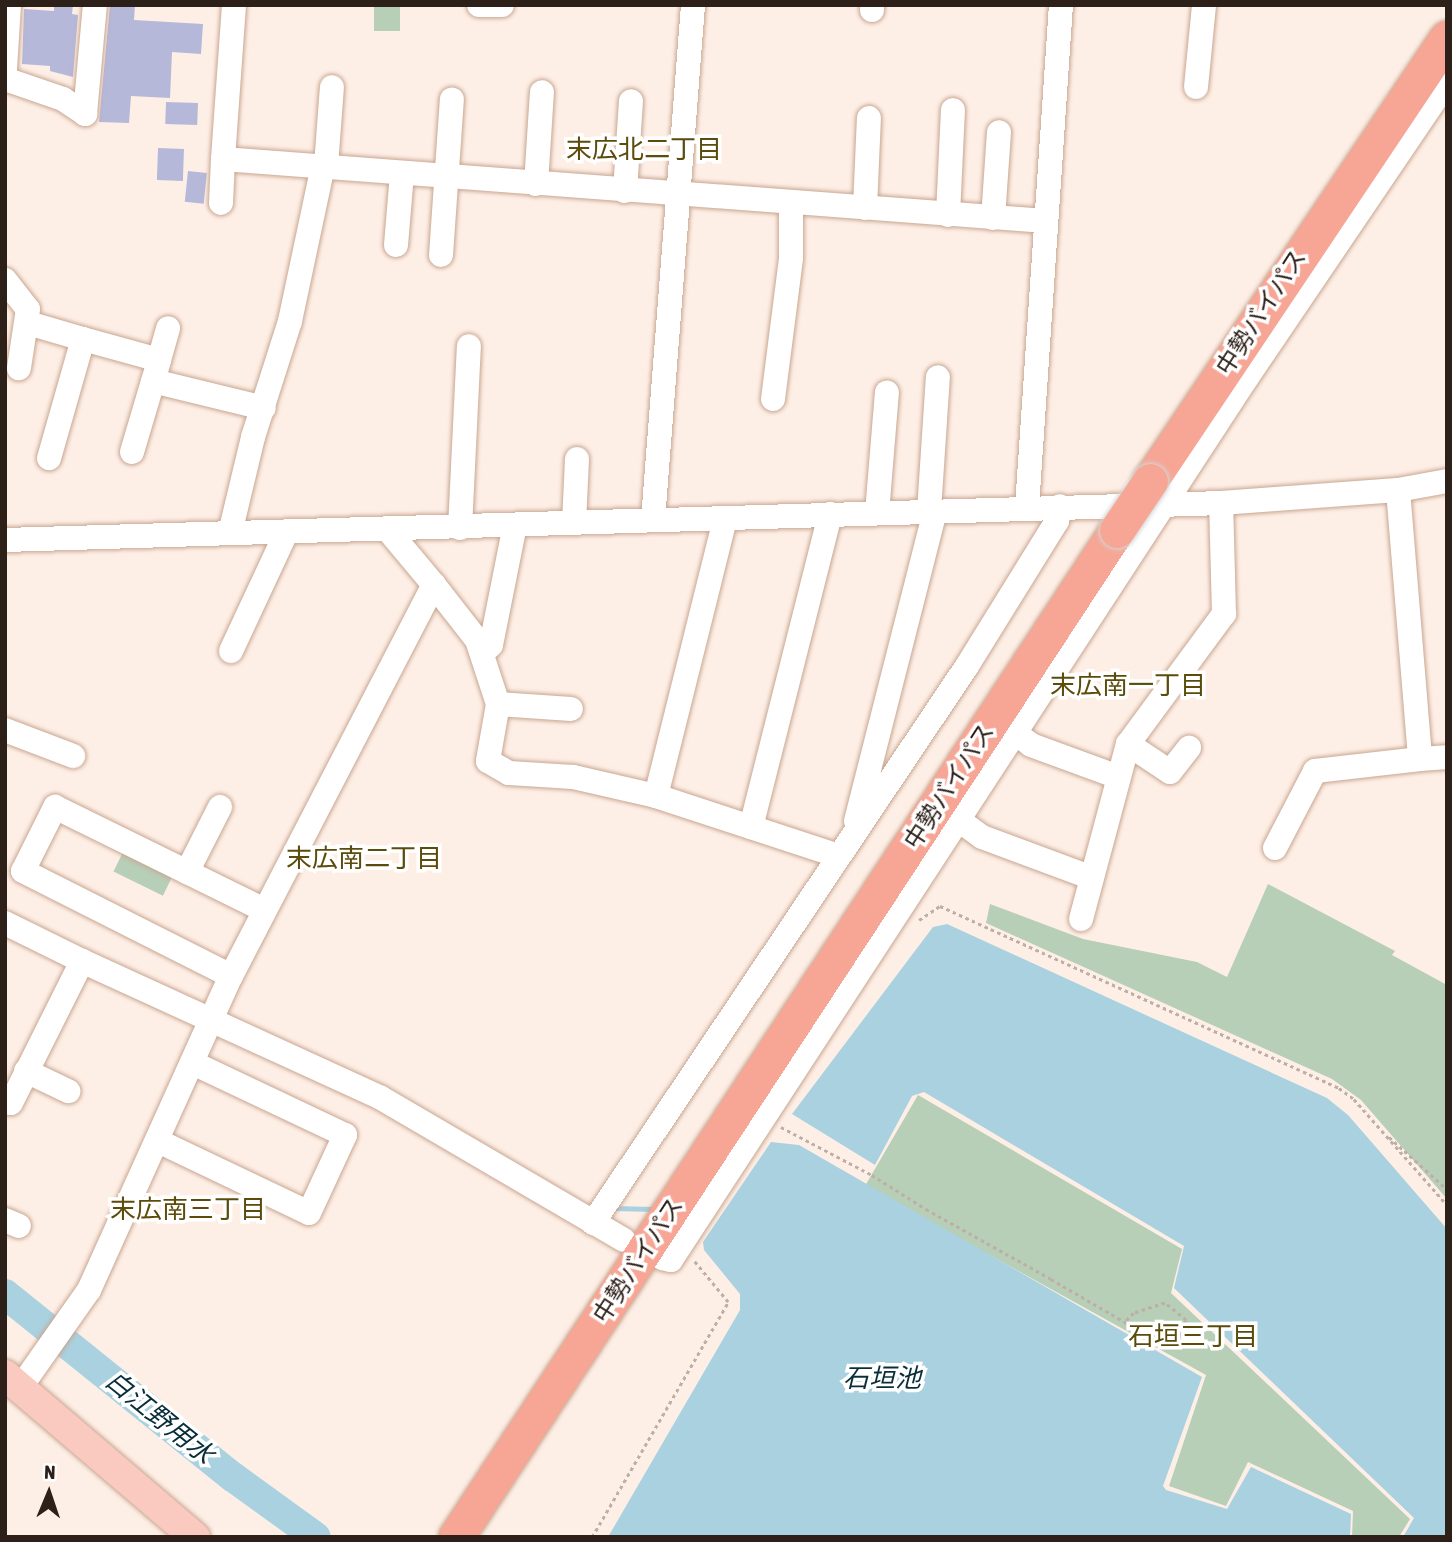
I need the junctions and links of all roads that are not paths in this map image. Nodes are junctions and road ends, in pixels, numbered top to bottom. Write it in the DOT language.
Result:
graph roads {
  1 [pos="9,5"];
  2 [pos="95,5"];
  3 [pos="234,5"];
  4 [pos="479,5"];
  5 [pos="502,5"];
  6 [pos="693,5"];
  7 [pos="1061,5"];
  8 [pos="1203,5"];
  9 [pos="1447,38"];
  10 [pos="5,69"];
  11 [pos="5,79"];
  12 [pos="1447,82"];
  13 [pos="1196,87"];
  14 [pos="332,88"];
  15 [pos="542,92"];
  16 [pos="452,99"];
  17 [pos="631,101"];
  18 [pos="953,110"];
  19 [pos="869,118"];
  20 [pos="999,132"];
  21 [pos="223,159"];
  22 [pos="325,166"];
  23 [pos="402,173"];
  24 [pos="448,176"];
  25 [pos="536,184"];
  26 [pos="625,191"];
  27 [pos="678,195"];
  28 [pos="220,202"];
  29 [pos="791,203"];
  30 [pos="865,208"];
  31 [pos="948,215"];
  32 [pos="993,218"];
  33 [pos="1046,221"];
  34 [pos="396,245"];
  35 [pos="441,255"];
  36 [pos="5,280"];
  37 [pos="28,323"];
  38 [pos="168,328"];
  39 [pos="83,339"];
  40 [pos="469,346"];
  41 [pos="19,368"];
  42 [pos="156,370"];
  43 [pos="938,377"];
  44 [pos="887,392"];
  45 [pos="774,400"];
  46 [pos="264,408"];
  47 [pos="132,452"];
  48 [pos="49,458"];
  49 [pos="577,459"];
  50 [pos="1447,481"];
  51 [pos="1398,490"];
  52 [pos="1158,493"];
  53 [pos="1221,503"];
  54 [pos="1060,506"];
  55 [pos="1027,507"];
  56 [pos="932,511"];
  57 [pos="877,513"];
  58 [pos="830,514"];
  59 [pos="725,519"];
  60 [pos="653,520"];
  61 [pos="575,523"];
  62 [pos="515,525"];
  63 [pos="460,527"];
  64 [pos="388,530"];
  65 [pos="287,531"];
  66 [pos="230,533"];
  67 [pos="5,540"];
  68 [pos="434,585"];
  69 [pos="230,651"];
  70 [pos="482,653"];
  71 [pos="498,704"];
  72 [pos="571,709"];
  73 [pos="5,730"];
  74 [pos="1014,732"];
  75 [pos="1128,744"];
  76 [pos="1189,748"];
  77 [pos="73,756"];
  78 [pos="1447,757"];
  79 [pos="1420,759"];
  80 [pos="1118,776"];
  81 [pos="656,796"];
  82 [pos="220,807"];
  83 [pos="960,821"];
  84 [pos="751,827"];
  85 [pos="852,835"];
  86 [pos="1275,848"];
  87 [pos="838,856"];
  88 [pos="187,872"];
  89 [pos="1092,878"];
  90 [pos="264,909"];
  91 [pos="1081,919"];
  92 [pos="5,923"];
  93 [pos="82,961"];
  94 [pos="231,976"];
  95 [pos="214,1016"];
  96 [pos="193,1063"];
  97 [pos="26,1071"];
  98 [pos="68,1091"];
  99 [pos="7,1106"];
  100 [pos="158,1141"];
  101 [pos="593,1223"];
  102 [pos="624,1240"];
  103 [pos="662,1258"];
  104 [pos="13,1381"];
  105 [pos="195,1537"];
  106 [pos="456,1537"];
  1 -- 10 [label="street"];
  2 -- 11 [label="street"];
  3 -- 21 [label="street"];
  4 -- 5 [label="street"];
  6 -- 27 [label="street"];
  7 -- 33 [label="street"];
  8 -- 13 [label="street"];
  9 -- 52 [label="highway, 中勢バイパス"];
  12 -- 52 [label="street"];
  14 -- 22 [label="street"];
  15 -- 25 [label="street"];
  16 -- 24 [label="street"];
  17 -- 26 [label="street"];
  18 -- 31 [label="street"];
  19 -- 30 [label="street"];
  20 -- 32 [label="street"];
  21 -- 22 [label="street"];
  21 -- 28 [label="street"];
  22 -- 23 [label="street"];
  22 -- 46 [label="street"];
  23 -- 24 [label="street"];
  23 -- 34 [label="street"];
  24 -- 25 [label="street"];
  24 -- 35 [label="street"];
  25 -- 26 [label="street"];
  26 -- 27 [label="street"];
  27 -- 29 [label="street"];
  27 -- 60 [label="street"];
  29 -- 30 [label="street"];
  29 -- 45 [label="street"];
  30 -- 31 [label="street"];
  31 -- 32 [label="street"];
  32 -- 33 [label="street"];
  33 -- 55 [label="street"];
  36 -- 37 [label="street"];
  37 -- 39 [label="street"];
  37 -- 41 [label="street"];
  38 -- 42 [label="street"];
  39 -- 42 [label="street"];
  39 -- 48 [label="street"];
  40 -- 63 [label="street"];
  42 -- 46 [label="street"];
  42 -- 47 [label="street"];
  43 -- 56 [label="street"];
  44 -- 57 [label="street"];
  46 -- 66 [label="street"];
  49 -- 61 [label="street"];
  50 -- 51 [label="street"];
  51 -- 53 [label="street"];
  51 -- 79 [label="street"];
  52 -- 53 [label="street"];
  52 -- 54 [label="street"];
  52 -- 74 [label="street"];
  52 -- 106 [label="highway, 中勢バイパス, bridge"];
  53 -- 75 [label="street"];
  54 -- 55 [label="street"];
  54 -- 85 [label="street"];
  55 -- 56 [label="street"];
  56 -- 57 [label="street"];
  56 -- 85 [label="street"];
  57 -- 58 [label="street"];
  58 -- 59 [label="street"];
  58 -- 84 [label="street"];
  59 -- 60 [label="street"];
  59 -- 81 [label="street"];
  60 -- 61 [label="street"];
  61 -- 62 [label="street"];
  62 -- 63 [label="street"];
  62 -- 70 [label="street"];
  63 -- 64 [label="street"];
  64 -- 65 [label="street"];
  64 -- 68 [label="street"];
  65 -- 66 [label="street"];
  65 -- 69 [label="street"];
  66 -- 67 [label="street"];
  68 -- 70 [label="street"];
  68 -- 90 [label="street"];
  70 -- 71 [label="street"];
  71 -- 72 [label="street"];
  71 -- 81 [label="street"];
  73 -- 77 [label="street"];
  74 -- 80 [label="street"];
  74 -- 83 [label="street"];
  75 -- 76 [label="street"];
  75 -- 80 [label="street"];
  78 -- 79 [label="street"];
  79 -- 86 [label="street"];
  80 -- 89 [label="street"];
  81 -- 84 [label="street"];
  82 -- 88 [label="street"];
  83 -- 89 [label="street"];
  83 -- 103 [label="street"];
  84 -- 87 [label="street"];
  85 -- 87 [label="street"];
  87 -- 101 [label="street"];
  88 -- 90 [label="street"];
  88 -- 94 [label="street"];
  89 -- 91 [label="street"];
  90 -- 94 [label="street"];
  92 -- 93 [label="street"];
  93 -- 95 [label="street"];
  93 -- 97 [label="street"];
  94 -- 95 [label="street"];
  95 -- 96 [label="street"];
  95 -- 101 [label="street"];
  96 -- 100 [label="street"];
  96 -- 100 [label="street"];
  97 -- 98 [label="street"];
  97 -- 99 [label="street"];
  100 -- 104 [label="street"];
  101 -- 102 [label="street"];
  104 -- 105 [label="main road"];
}
